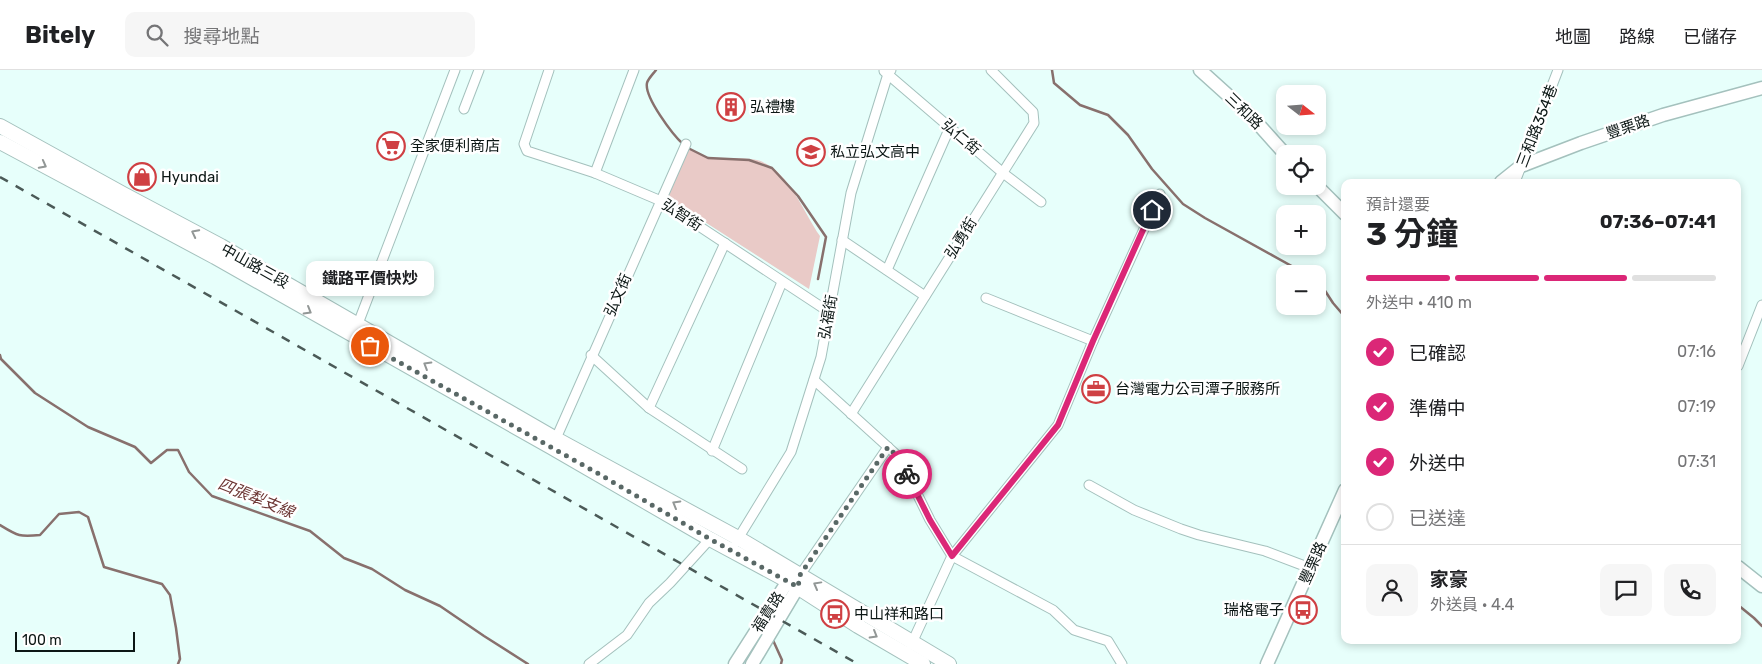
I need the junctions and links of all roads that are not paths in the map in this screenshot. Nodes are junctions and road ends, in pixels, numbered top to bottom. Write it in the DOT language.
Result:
graph roads {
  1 [pos="455,70"];
  2 [pos="478,70"];
  3 [pos="549,70"];
  4 [pos="634,70"];
  5 [pos="991,70"];
  6 [pos="1200,70"];
  7 [pos="1558,70"];
  8 [pos="888,71"];
  9 [pos="1762,88"];
  10 [pos="464,110"];
  11 [pos="0,126"];
  12 [pos="950,127"];
  13 [pos="0,142"];
  14 [pos="686,144"];
  15 [pos="1277,145"];
  16 [pos="1521,166"];
  17 [pos="595,173"];
  18 [pos="1002,173"];
  19 [pos="1505,179"];
  20 [pos="1516,179"];
  21 [pos="1160,194"];
  22 [pos="1326,194"];
  23 [pos="661,201"];
  24 [pos="1041,202"];
  25 [pos="1341,210"];
  26 [pos="842,240"];
  27 [pos="725,243"];
  28 [pos="887,270"];
  29 [pos="782,282"];
  30 [pos="925,296"];
  31 [pos="986,298"];
  32 [pos="1762,305"];
  33 [pos="829,312"];
  34 [pos="355,330"];
  35 [pos="1093,341"];
  36 [pos="591,355"];
  37 [pos="1741,358"];
  38 [pos="814,380"];
  39 [pos="649,408"];
  40 [pos="851,414"];
  41 [pos="554,443"];
  42 [pos="888,447"];
  43 [pos="712,451"];
  44 [pos="742,469"];
  45 [pos="1089,484"];
  46 [pos="1341,499"];
  47 [pos="738,538"];
  48 [pos="710,539"];
  49 [pos="732,552"];
  50 [pos="952,556"];
  51 [pos="1310,568"];
  52 [pos="1741,569"];
  53 [pos="795,581"];
  54 [pos="1762,586"];
  55 [pos="909,648"];
  56 [pos="589,664"];
  57 [pos="735,664"];
  58 [pos="752,664"];
  59 [pos="923,664"];
  60 [pos="949,664"];
  61 [pos="1122,664"];
  62 [pos="1267,664"];
  1 -- 34 [label="street"];
  2 -- 10 [label="street"];
  3 -- 17 [label="street, 弘智街"];
  4 -- 17 [label="street"];
  5 -- 18 [label="street, 弘勇街"];
  6 -- 15 [label="street, 三和路"];
  7 -- 16 [label="street, 三和路354巷"];
  8 -- 12 [label="street, 弘仁街"];
  8 -- 26 [label="street, 弘福街"];
  9 -- 16 [label="street, 豐栗路"];
  34 -- 11 [label="main road, 中山路三段, one-way"];
  12 -- 18 [label="street, 弘仁街"];
  12 -- 28 [label="street"];
  13 -- 34 [label="main road, 中山路三段, one-way"];
  14 -- 23 [label="street, 弘文街"];
  16 -- 19 [label="street, 豐栗路"];
  16 -- 20 [label="street, 三和路354巷"];
  17 -- 23 [label="street, 弘智街"];
  18 -- 24 [label="street, 弘仁街"];
  18 -- 30 [label="street, 弘勇街"];
  21 -- 35 [label="street"];
  22 -- 25 [label="street"];
  23 -- 27 [label="street, 弘智街"];
  23 -- 36 [label="street, 弘文街"];
  26 -- 28 [label="street"];
  26 -- 33 [label="street, 弘福街"];
  27 -- 29 [label="street, 弘智街"];
  27 -- 39 [label="street"];
  28 -- 30 [label="street"];
  29 -- 33 [label="street, 弘智街"];
  29 -- 43 [label="street"];
  30 -- 40 [label="street, 弘勇街"];
  31 -- 35 [label="street"];
  32 -- 37 [label="street"];
  33 -- 38 [label="street, 弘福街"];
  34 -- 41 [label="main road, 中山路三段"];
  35 -- 50 [label="street"];
  36 -- 39 [label="street"];
  36 -- 41 [label="street, 弘文街"];
  38 -- 40 [label="street"];
  38 -- 47 [label="street, 弘福街"];
  39 -- 43 [label="street"];
  40 -- 42 [label="street"];
  47 -- 41 [label="main road, 中山路三段, one-way"];
  41 -- 48 [label="main road, 中山路三段"];
  42 -- 50 [label="street"];
  42 -- 53 [label="street"];
  43 -- 44 [label="street"];
  45 -- 51 [label="street"];
  46 -- 51 [label="street, 豐栗路"];
  47 -- 49 [label="street, 弘福街"];
  47 -- 53 [label="main road, 中山路三段"];
  48 -- 49 [label="main road, 中山路三段"];
  48 -- 56 [label="street"];
  49 -- 53 [label="main road, 中山路三段"];
  50 -- 55 [label="street"];
  50 -- 61 [label="street"];
  51 -- 62 [label="street, 豐栗路"];
  52 -- 54 [label="street"];
  53 -- 55 [label="main road, 中山路三段"];
  53 -- 57 [label="street, 福貴路"];
  53 -- 58 [label="street, 福貴路"];
  55 -- 59 [label="main road, 中山路三段"];
  55 -- 60 [label="main road, 中山路三段"];
}
